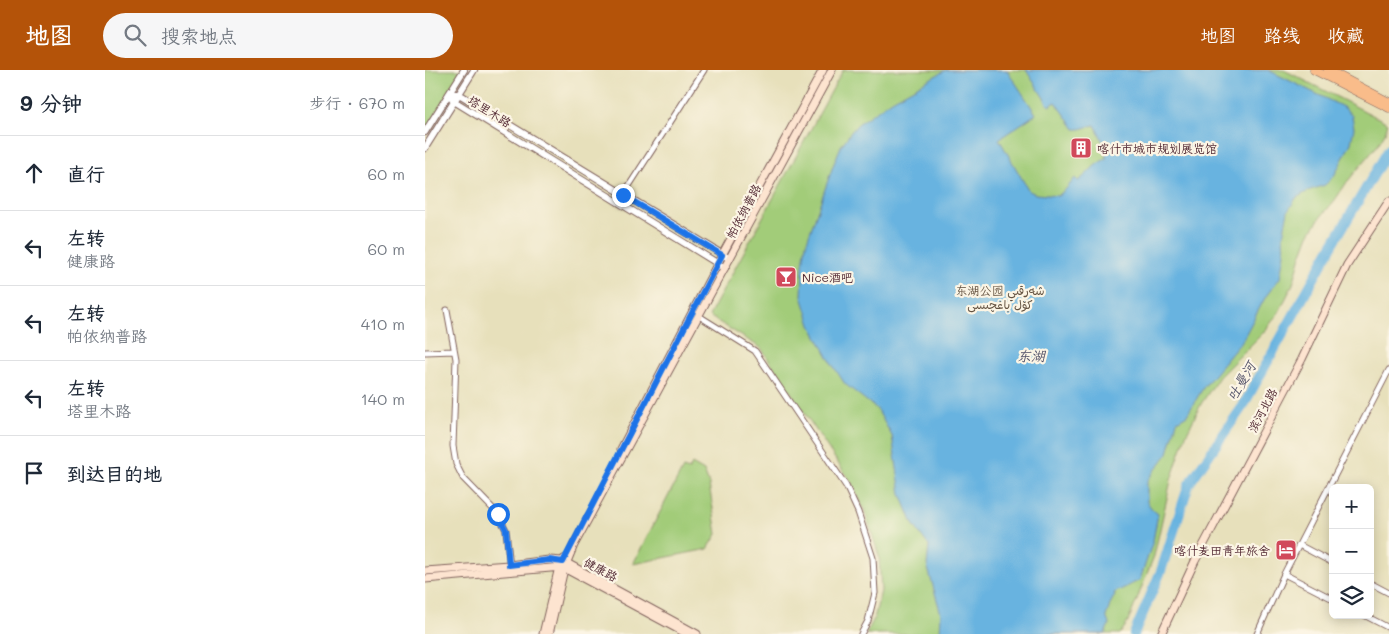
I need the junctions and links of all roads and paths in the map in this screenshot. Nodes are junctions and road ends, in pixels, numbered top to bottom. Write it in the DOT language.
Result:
graph roads {
  1 [pos="464,70"];
  2 [pos="474,70"];
  3 [pos="704,70"];
  4 [pos="823,70"];
  5 [pos="832,70"];
  6 [pos="1314,70"];
  7 [pos="1327,70"];
  8 [pos="449,94"];
  9 [pos="459,94"];
  10 [pos="1377,99"];
  11 [pos="454,102"];
  12 [pos="1389,102"];
  13 [pos="1389,108"];
  14 [pos="425,132"];
  15 [pos="425,148"];
  16 [pos="623,195"];
  17 [pos="1389,201"];
  18 [pos="722,255"];
  19 [pos="730,259"];
  20 [pos="718,264"];
  21 [pos="725,268"];
  22 [pos="447,310"];
  23 [pos="699,316"];
  24 [pos="454,351"];
  25 [pos="425,352"];
  26 [pos="1389,370"];
  27 [pos="1299,545"];
  28 [pos="1329,561"];
  29 [pos="563,565"];
  30 [pos="510,569"];
  31 [pos="425,571"];
  32 [pos="1284,574"];
  33 [pos="425,579"];
  34 [pos="1374,585"];
  35 [pos="1389,593"];
  36 [pos="1329,597"];
  37 [pos="1372,619"];
  38 [pos="1389,628"];
  39 [pos="543,634"];
  40 [pos="549,634"];
  41 [pos="687,634"];
  42 [pos="697,634"];
  43 [pos="861,634"];
  44 [pos="1161,634"];
  45 [pos="1257,634"];
  1 -- 8 [label="street"];
  2 -- 9 [label="street"];
  3 -- 16 [label="street"];
  4 -- 18 [label="main road, 帕依纳普路"];
  5 -- 19 [label="main road, 帕依纳普路"];
  6 -- 10 [label="main road"];
  7 -- 10 [label="main road"];
  8 -- 9 [label="street, 塔里木路"];
  8 -- 11 [label="street, 塔里木路"];
  8 -- 14 [label="street"];
  9 -- 11 [label="street"];
  9 -- 16 [label="street, 塔里木路"];
  10 -- 12 [label="main road"];
  10 -- 13 [label="main road"];
  11 -- 15 [label="street"];
  11 -- 20 [label="street, 塔里木路"];
  16 -- 18 [label="street, 塔里木路"];
  17 -- 44 [label="main road, 滨河北路"];
  18 -- 19 [label="street, 塔里木路"];
  18 -- 20 [label="main road, 帕依纳普路"];
  19 -- 21 [label="main road, 帕依纳普路"];
  20 -- 21 [label="street, 塔里木路"];
  20 -- 29 [label="main road, 帕依纳普路"];
  21 -- 23 [label="main road, 帕依纳普路"];
  22 -- 24 [label="street"];
  23 -- 29 [label="main road, 帕依纳普路"];
  23 -- 43 [label="street"];
  24 -- 25 [label="street"];
  24 -- 30 [label="street"];
  26 -- 27 [label="street"];
  27 -- 28 [label="street"];
  27 -- 32 [label="street"];
  29 -- 30 [label="main road, 健康路"];
  29 -- 39 [label="main road, 帕依纳普路"];
  29 -- 40 [label="main road, 帕依纳普路"];
  29 -- 41 [label="main road, 健康路"];
  29 -- 42 [label="main road, 健康路"];
  30 -- 31 [label="main road, 健康路"];
  30 -- 33 [label="main road, 健康路"];
  32 -- 36 [label="street"];
  32 -- 45 [label="street"];
  34 -- 35 [label="street"];
  37 -- 38 [label="street"];
}
